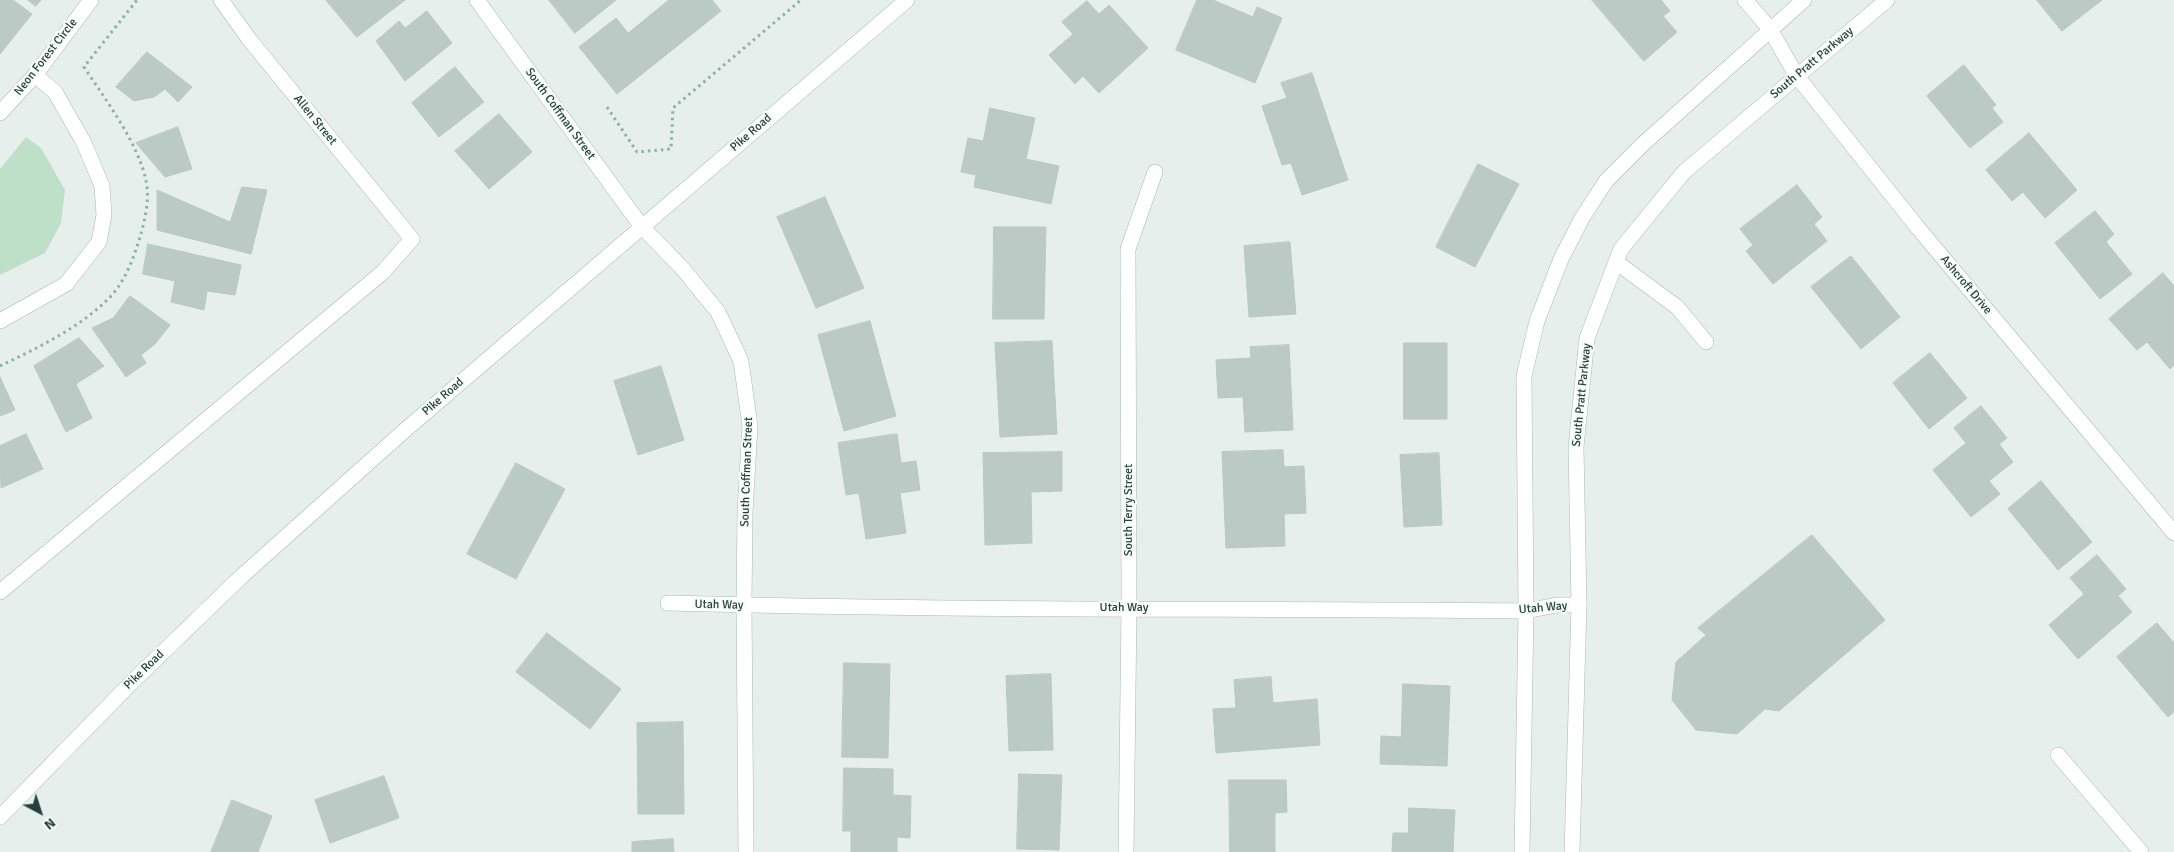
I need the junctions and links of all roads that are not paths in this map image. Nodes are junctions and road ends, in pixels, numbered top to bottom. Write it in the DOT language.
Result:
graph roads {
  1 [pos="91,0"];
  2 [pos="221,0"];
  3 [pos="477,0"];
  4 [pos="907,0"];
  5 [pos="1744,0"];
  6 [pos="1804,0"];
  7 [pos="1886,0"];
  8 [pos="1770,29"];
  9 [pos="35,75"];
  10 [pos="1796,75"];
  11 [pos="0,113"];
  12 [pos="1155,172"];
  13 [pos="642,227"];
  14 [pos="1616,262"];
  15 [pos="0,321"];
  16 [pos="1706,342"];
  17 [pos="2174,533"];
  18 [pos="0,592"];
  19 [pos="668,603"];
  20 [pos="744,605"];
  21 [pos="1579,605"];
  22 [pos="1129,608"];
  23 [pos="1526,611"];
  24 [pos="2058,755"];
  25 [pos="0,817"];
  26 [pos="746,852"];
  27 [pos="1126,852"];
  28 [pos="1522,852"];
  29 [pos="1572,852"];
  30 [pos="2141,852"];
  1 -- 9 [label="street, Neon Forest Circle"];
  2 -- 18 [label="street, Allen Street"];
  3 -- 13 [label="street, South Coffman Street"];
  4 -- 13 [label="street, Pike Road"];
  5 -- 8 [label="street, Ashcroft Drive"];
  6 -- 8 [label="street"];
  7 -- 10 [label="street, South Pratt Parkway"];
  8 -- 10 [label="street, Ashcroft Drive"];
  8 -- 23 [label="street"];
  9 -- 11 [label="street, Neon Forest Circle"];
  9 -- 15 [label="street"];
  10 -- 14 [label="street, South Pratt Parkway"];
  10 -- 17 [label="street, Ashcroft Drive"];
  12 -- 22 [label="street, South Terry Street"];
  13 -- 20 [label="street, South Coffman Street"];
  13 -- 25 [label="street, Pike Road"];
  14 -- 16 [label="street"];
  14 -- 21 [label="street, South Pratt Parkway"];
  19 -- 20 [label="street, Utah Way"];
  20 -- 22 [label="street, Utah Way"];
  20 -- 26 [label="street, South Coffman Street"];
  21 -- 23 [label="street, Utah Way"];
  21 -- 29 [label="street, South Pratt Parkway"];
  22 -- 23 [label="street, Utah Way"];
  22 -- 27 [label="street, South Terry Street"];
  23 -- 28 [label="street"];
  24 -- 30 [label="street"];
}
